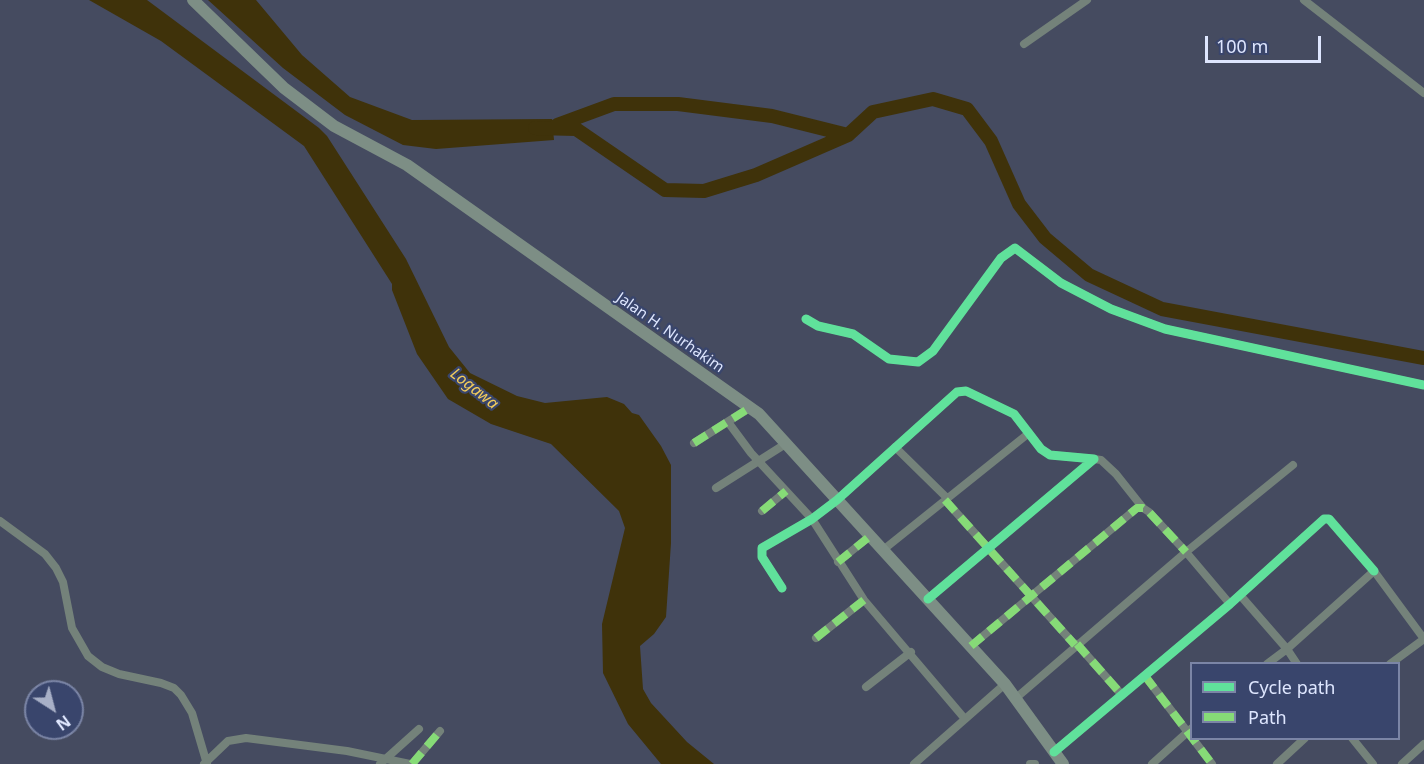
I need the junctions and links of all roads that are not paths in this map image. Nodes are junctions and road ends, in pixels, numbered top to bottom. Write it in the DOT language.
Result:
graph roads {
  1 [pos="193,0"];
  2 [pos="1087,0"];
  3 [pos="1304,0"];
  4 [pos="1024,44"];
  5 [pos="1424,93"];
  6 [pos="806,319"];
  7 [pos="1424,385"];
  8 [pos="751,407"];
  9 [pos="728,422"];
  10 [pos="1029,433"];
  11 [pos="694,443"];
  12 [pos="787,443"];
  13 [pos="895,447"];
  14 [pos="1094,459"];
  15 [pos="759,462"];
  16 [pos="1293,465"];
  17 [pos="716,488"];
  18 [pos="786,491"];
  19 [pos="946,499"];
  20 [pos="837,500"];
  21 [pos="1143,508"];
  22 [pos="762,511"];
  23 [pos="812,519"];
  24 [pos="0,521"];
  25 [pos="870,536"];
  26 [pos="989,549"];
  27 [pos="883,550"];
  28 [pos="1186,552"];
  29 [pos="838,562"];
  30 [pos="1374,571"];
  31 [pos="782,588"];
  32 [pos="1240,595"];
  33 [pos="1031,596"];
  34 [pos="928,599"];
  35 [pos="864,600"];
  36 [pos="1230,604"];
  37 [pos="816,638"];
  38 [pos="1424,639"];
  39 [pos="1076,645"];
  40 [pos="972,646"];
  41 [pos="1287,649"];
  42 [pos="911,652"];
  43 [pos="1268,662"];
  44 [pos="1296,662"];
  45 [pos="1391,662"];
  46 [pos="1145,676"];
  47 [pos="1005,684"];
  48 [pos="866,687"];
  49 [pos="1122,695"];
  50 [pos="1016,698"];
  51 [pos="965,719"];
  52 [pos="419,729"];
  53 [pos="440,731"];
  54 [pos="1189,731"];
  55 [pos="1195,740"];
  56 [pos="1303,740"];
  57 [pos="1354,740"];
  58 [pos="1424,744"];
  59 [pos="383,760"];
  60 [pos="1058,760"];
  61 [pos="205,763"];
  62 [pos="411,764"];
  63 [pos="914,764"];
  64 [pos="1030,764"];
  65 [pos="1035,764"];
  66 [pos="1152,764"];
  67 [pos="1212,764"];
  68 [pos="1277,764"];
  69 [pos="1373,764"];
  70 [pos="1402,764"];
  1 -- 8 [label="main road, Jalan H. Nurhakim"];
  2 -- 4 [label="street"];
  3 -- 5 [label="street"];
  6 -- 7 [label="street"];
  8 -- 9 [label="street"];
  8 -- 12 [label="main road, Jalan H. Nurhakim"];
  9 -- 11 [label="street"];
  9 -- 15 [label="street"];
  10 -- 13 [label="street"];
  10 -- 14 [label="street"];
  10 -- 19 [label="street"];
  12 -- 15 [label="street"];
  12 -- 20 [label="main road, Jalan H. Nurhakim"];
  13 -- 19 [label="street"];
  13 -- 20 [label="street"];
  14 -- 21 [label="street"];
  14 -- 26 [label="street"];
  15 -- 17 [label="street"];
  15 -- 18 [label="street"];
  16 -- 28 [label="street"];
  18 -- 22 [label="street"];
  18 -- 23 [label="street"];
  19 -- 26 [label="street"];
  19 -- 27 [label="street"];
  20 -- 23 [label="street"];
  20 -- 25 [label="main road, Jalan H. Nurhakim"];
  21 -- 28 [label="street"];
  21 -- 33 [label="street"];
  23 -- 29 [label="street"];
  23 -- 31 [label="street"];
  24 -- 61 [label="street"];
  25 -- 27 [label="main road, Jalan H. Nurhakim"];
  25 -- 29 [label="street"];
  26 -- 33 [label="street"];
  26 -- 34 [label="street"];
  27 -- 34 [label="main road, Jalan H. Nurhakim"];
  28 -- 36 [label="street"];
  28 -- 39 [label="street"];
  29 -- 35 [label="street"];
  30 -- 32 [label="street"];
  30 -- 38 [label="street"];
  30 -- 41 [label="street"];
  32 -- 36 [label="street"];
  32 -- 41 [label="street"];
  33 -- 39 [label="street"];
  33 -- 40 [label="street"];
  34 -- 40 [label="main road, Jalan H. Nurhakim"];
  35 -- 37 [label="street"];
  35 -- 42 [label="street"];
  36 -- 46 [label="street"];
  38 -- 45 [label="street"];
  39 -- 49 [label="street"];
  39 -- 50 [label="street"];
  40 -- 47 [label="main road, Jalan H. Nurhakim"];
  41 -- 43 [label="street"];
  41 -- 44 [label="street"];
  42 -- 48 [label="street"];
  42 -- 51 [label="street"];
  46 -- 49 [label="street"];
  46 -- 54 [label="street"];
  47 -- 50 [label="main road, Jalan H. Nurhakim"];
  47 -- 51 [label="street"];
  49 -- 60 [label="street"];
  50 -- 60 [label="main road, Jalan H. Nurhakim"];
  51 -- 63 [label="street"];
  52 -- 59 [label="street"];
  53 -- 62 [label="street"];
  54 -- 66 [label="street"];
  55 -- 67 [label="street"];
  56 -- 68 [label="street"];
  57 -- 69 [label="street"];
  58 -- 70 [label="street"];
  59 -- 61 [label="street"];
  59 -- 62 [label="street"];
  64 -- 65 [label="street"];
}
